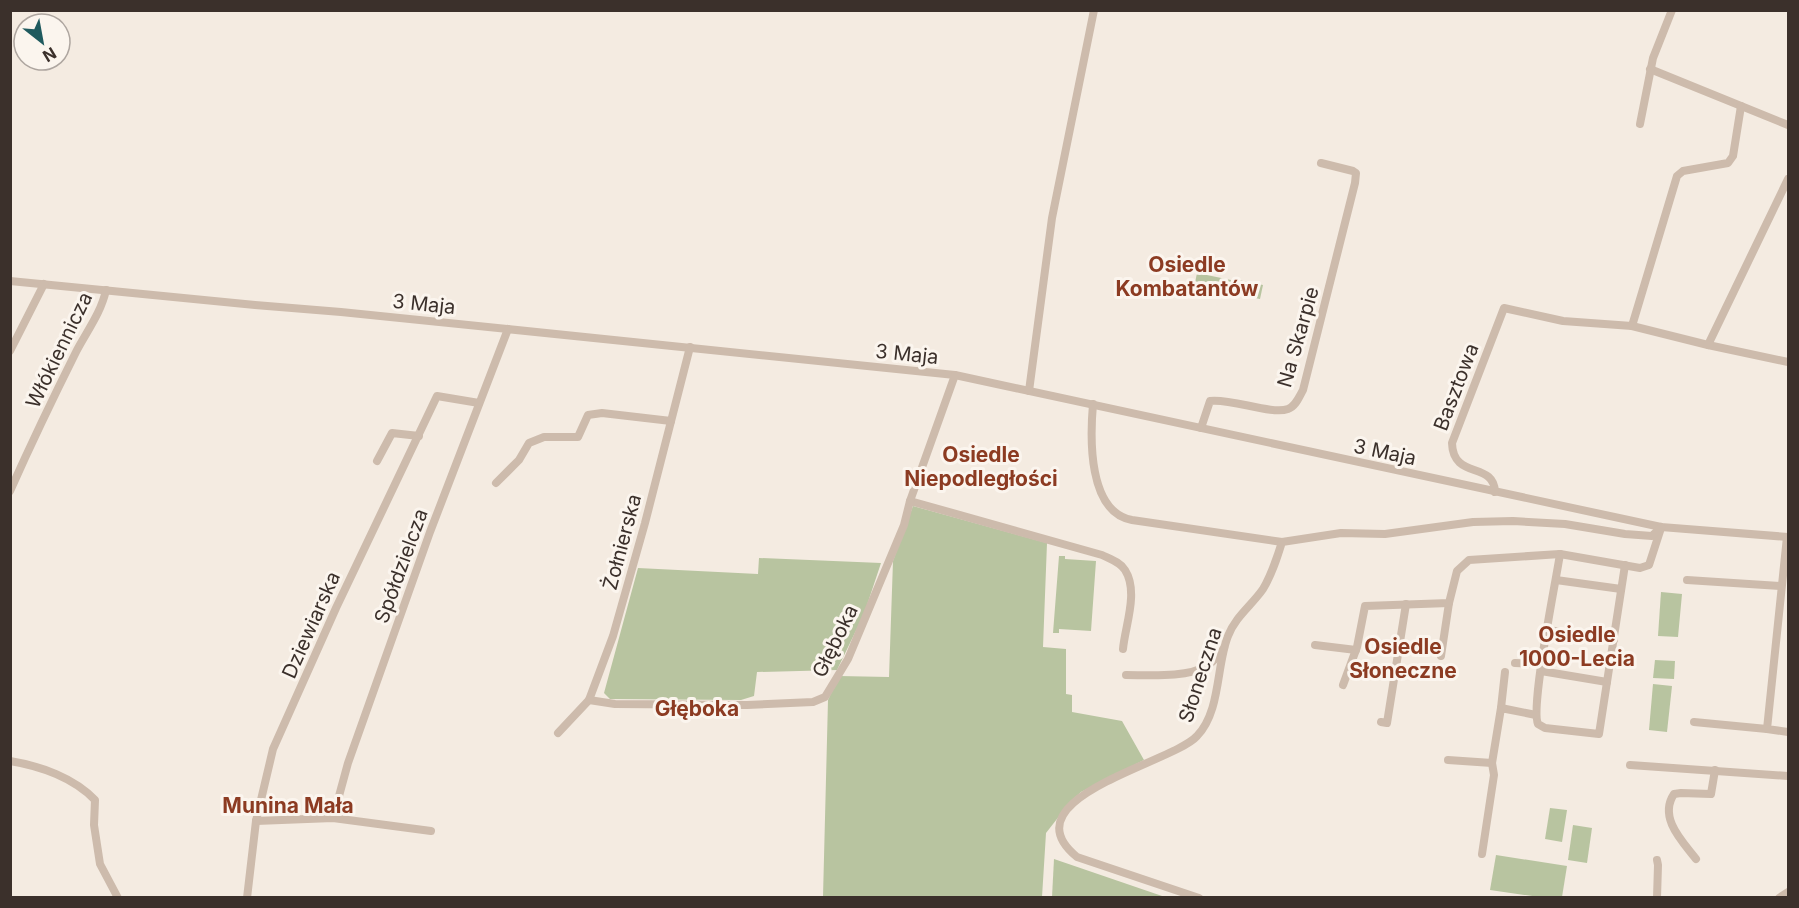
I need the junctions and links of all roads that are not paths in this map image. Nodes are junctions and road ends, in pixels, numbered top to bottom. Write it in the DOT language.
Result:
graph roads {
  1 [pos="1094,10"];
  2 [pos="1672,10"];
  3 [pos="1650,69"];
  4 [pos="1741,106"];
  5 [pos="1640,124"];
  6 [pos="1788,125"];
  7 [pos="1321,163"];
  8 [pos="1788,179"];
  9 [pos="10,281"];
  10 [pos="45,284"];
  11 [pos="106,290"];
  12 [pos="1632,326"];
  13 [pos="508,329"];
  14 [pos="1708,345"];
  15 [pos="690,347"];
  16 [pos="10,351"];
  17 [pos="1788,362"];
  18 [pos="955,375"];
  19 [pos="1029,391"];
  20 [pos="480,403"];
  21 [pos="1092,404"];
  22 [pos="671,421"];
  23 [pos="1201,428"];
  24 [pos="419,436"];
  25 [pos="377,461"];
  26 [pos="496,483"];
  27 [pos="10,491"];
  28 [pos="1495,492"];
  29 [pos="910,501"];
  30 [pos="1661,527"];
  31 [pos="1788,537"];
  32 [pos="1282,542"];
  33 [pos="1560,554"];
  34 [pos="1625,565"];
  35 [pos="1556,580"];
  36 [pos="1687,580"];
  37 [pos="1781,586"];
  38 [pos="1621,589"];
  39 [pos="1449,603"];
  40 [pos="1406,604"];
  41 [pos="1548,630"];
  42 [pos="1614,640"];
  43 [pos="1314,645"];
  44 [pos="1224,648"];
  45 [pos="1123,649"];
  46 [pos="1356,650"];
  47 [pos="1441,656"];
  48 [pos="1515,663"];
  49 [pos="1541,667"];
  50 [pos="1505,672"];
  51 [pos="1126,675"];
  52 [pos="1607,682"];
  53 [pos="1343,685"];
  54 [pos="589,700"];
  55 [pos="1501,708"];
  56 [pos="1536,715"];
  57 [pos="1381,722"];
  58 [pos="1694,722"];
  59 [pos="1767,729"];
  60 [pos="1788,732"];
  61 [pos="558,733"];
  62 [pos="1448,760"];
  63 [pos="10,761"];
  64 [pos="1492,763"];
  65 [pos="1630,765"];
  66 [pos="1715,770"];
  67 [pos="1788,776"];
  68 [pos="333,818"];
  69 [pos="256,821"];
  70 [pos="431,831"];
  71 [pos="1482,854"];
  72 [pos="1696,859"];
  73 [pos="1657,860"];
  74 [pos="1788,892"];
  75 [pos="118,897"];
  76 [pos="247,897"];
  77 [pos="1199,897"];
  78 [pos="1657,897"];
  79 [pos="1779,897"];
  1 -- 19 [label="street"];
  2 -- 3 [label="street"];
  3 -- 4 [label="street"];
  3 -- 5 [label="street"];
  4 -- 6 [label="street"];
  4 -- 12 [label="street"];
  7 -- 23 [label="street, Na Skarpie"];
  8 -- 14 [label="street"];
  9 -- 10 [label="street, 3 Maja"];
  10 -- 11 [label="street, 3 Maja"];
  10 -- 16 [label="street"];
  11 -- 13 [label="street, 3 Maja"];
  11 -- 27 [label="street, Włókiennicza"];
  12 -- 14 [label="street"];
  12 -- 28 [label="street, Basztowa"];
  13 -- 15 [label="street, 3 Maja"];
  13 -- 20 [label="street, Spółdzielcza"];
  14 -- 17 [label="street"];
  15 -- 18 [label="street, 3 Maja"];
  15 -- 22 [label="street, Żołnierska"];
  18 -- 19 [label="street, 3 Maja"];
  18 -- 29 [label="street, Głęboka"];
  19 -- 21 [label="street, 3 Maja"];
  20 -- 24 [label="street, Dziewiarska"];
  20 -- 68 [label="street, Spółdzielcza"];
  21 -- 23 [label="street, 3 Maja"];
  21 -- 32 [label="street"];
  22 -- 26 [label="street"];
  22 -- 54 [label="street, Żołnierska"];
  23 -- 28 [label="street, 3 Maja"];
  24 -- 25 [label="street"];
  24 -- 69 [label="street, Dziewiarska"];
  28 -- 30 [label="street, 3 Maja"];
  29 -- 45 [label="street"];
  29 -- 54 [label="street, Głęboka"];
  30 -- 31 [label="street, 3 Maja"];
  30 -- 32 [label="street"];
  30 -- 34 [label="street"];
  31 -- 37 [label="street"];
  32 -- 44 [label="street, Słoneczna"];
  33 -- 34 [label="street"];
  33 -- 35 [label="street"];
  33 -- 39 [label="street"];
  34 -- 38 [label="street"];
  35 -- 38 [label="street"];
  35 -- 41 [label="street"];
  36 -- 37 [label="street"];
  37 -- 59 [label="street"];
  38 -- 42 [label="street"];
  39 -- 40 [label="street"];
  39 -- 47 [label="street"];
  40 -- 46 [label="street"];
  40 -- 57 [label="street"];
  41 -- 42 [label="street"];
  41 -- 49 [label="street"];
  42 -- 52 [label="street"];
  43 -- 46 [label="street"];
  44 -- 51 [label="street"];
  44 -- 77 [label="street, Słoneczna"];
  46 -- 53 [label="street"];
  48 -- 49 [label="street"];
  49 -- 52 [label="street"];
  49 -- 56 [label="street"];
  50 -- 55 [label="street"];
  52 -- 56 [label="street"];
  54 -- 61 [label="street, Żołnierska"];
  55 -- 56 [label="street"];
  55 -- 64 [label="street"];
  58 -- 59 [label="street"];
  59 -- 60 [label="street"];
  62 -- 64 [label="street"];
  63 -- 75 [label="street"];
  64 -- 71 [label="street"];
  65 -- 66 [label="street"];
  66 -- 67 [label="street"];
  66 -- 72 [label="street"];
  68 -- 69 [label="street"];
  68 -- 70 [label="street"];
  69 -- 76 [label="street, Dziewiarska"];
  73 -- 78 [label="street"];
  74 -- 79 [label="street"];
}
